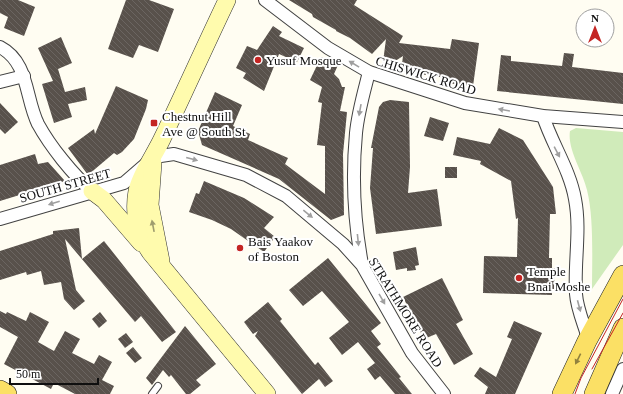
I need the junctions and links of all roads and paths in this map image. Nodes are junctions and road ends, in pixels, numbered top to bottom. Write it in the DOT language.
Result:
graph roads {
  1 [pos="265,0"];
  2 [pos="223,1"];
  3 [pos="0,46"];
  4 [pos="369,72"];
  5 [pos="24,76"];
  6 [pos="0,82"];
  7 [pos="543,116"];
  8 [pos="623,122"];
  9 [pos="154,157"];
  10 [pos="92,192"];
  11 [pos="0,219"];
  12 [pos="150,252"];
  13 [pos="162,264"];
  14 [pos="362,265"];
  15 [pos="623,275"];
  16 [pos="623,328"];
  17 [pos="588,338"];
  18 [pos="623,369"];
  19 [pos="158,386"];
  20 [pos="0,390"];
  21 [pos="7,394"];
  22 [pos="152,394"];
  23 [pos="267,394"];
  24 [pos="444,394"];
  25 [pos="562,394"];
  26 [pos="594,394"];
  27 [pos="612,394"];
  4 -- 1 [label="street, CHISWICK ROAD, one-way"];
  2 -- 9 [label="main road"];
  3 -- 5 [label="street"];
  7 -- 4 [label="street, CHISWICK ROAD, one-way"];
  4 -- 14 [label="street, one-way"];
  5 -- 6 [label="street"];
  5 -- 10 [label="street"];
  7 -- 8 [label="street, CHISWICK ROAD"];
  7 -- 17 [label="street, one-way"];
  9 -- 10 [label="street, SOUTH STREET"];
  9 -- 12 [label="main road"];
  13 -- 9 [label="main road, one-way"];
  9 -- 14 [label="street, STRATHMORE ROAD, one-way"];
  10 -- 11 [label="street, SOUTH STREET, one-way"];
  10 -- 12 [label="main road"];
  12 -- 13 [label="main road"];
  13 -- 23 [label="main road"];
  14 -- 24 [label="street, STRATHMORE ROAD, one-way"];
  15 -- 17 [label="main road"];
  16 -- 26 [label="main road"];
  17 -- 25 [label="main road, one-way"];
  18 -- 27 [label="street"];
  19 -- 22 [label="lane"];
  20 -- 21 [label="main road"];
}
